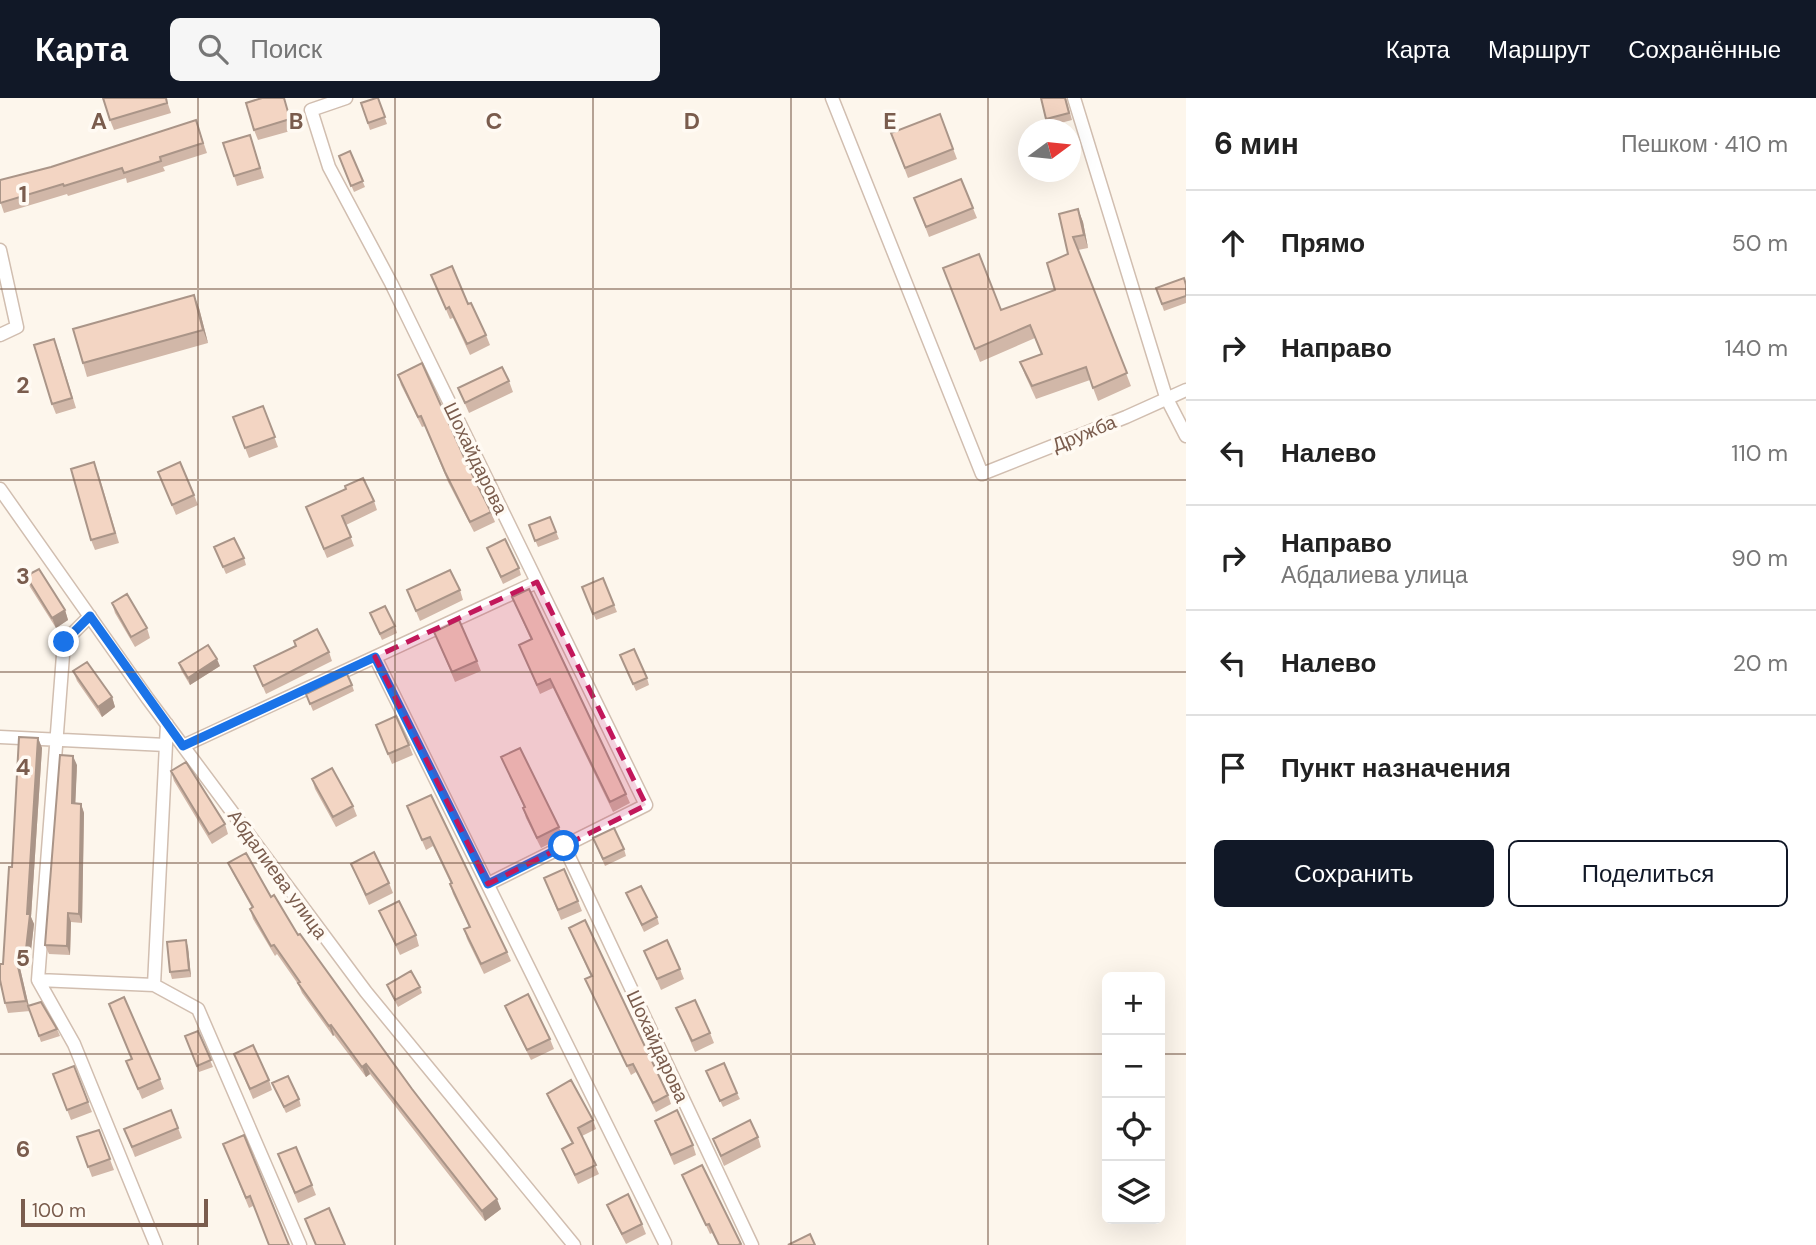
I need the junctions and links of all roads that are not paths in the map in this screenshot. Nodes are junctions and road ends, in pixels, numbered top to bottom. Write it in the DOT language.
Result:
graph roads {
  1 [pos="346,98"];
  2 [pos="832,98"];
  3 [pos="1074,98"];
  4 [pos="0,250"];
  5 [pos="0,335"];
  6 [pos="1186,390"];
  7 [pos="1166,397"];
  8 [pos="1186,436"];
  9 [pos="0,489"];
  10 [pos="537,582"];
  11 [pos="90,616"];
  12 [pos="375,657"];
  13 [pos="167,724"];
  14 [pos="0,737"];
  15 [pos="57,738"];
  16 [pos="166,745"];
  17 [pos="183,746"];
  18 [pos="564,846"];
  19 [pos="488,884"];
  20 [pos="38,980"];
  21 [pos="153,985"];
  22 [pos="665,1243"];
  23 [pos="156,1245"];
  24 [pos="300,1245"];
  25 [pos="574,1245"];
  26 [pos="751,1245"];
  1 -- 10 [label="street, Шохайдарова"];
  2 -- 7 [label="street, Дружба"];
  3 -- 7 [label="street"];
  4 -- 5 [label="street"];
  6 -- 7 [label="street, Дружба"];
  7 -- 8 [label="street"];
  9 -- 11 [label="street, Абдалиева улица"];
  10 -- 12 [label="street"];
  10 -- 18 [label="street, Шохайдарова"];
  11 -- 13 [label="street, Абдалиева улица"];
  11 -- 15 [label="street"];
  12 -- 17 [label="street"];
  12 -- 19 [label="street"];
  13 -- 16 [label="street"];
  13 -- 17 [label="street, Абдалиева улица"];
  14 -- 15 [label="street"];
  15 -- 16 [label="street"];
  15 -- 20 [label="street"];
  16 -- 21 [label="street"];
  17 -- 25 [label="street, Абдалиева улица"];
  18 -- 19 [label="street"];
  18 -- 26 [label="street, Шохайдарова"];
  19 -- 22 [label="street"];
  20 -- 21 [label="street"];
  20 -- 23 [label="street"];
  21 -- 24 [label="street"];
}
